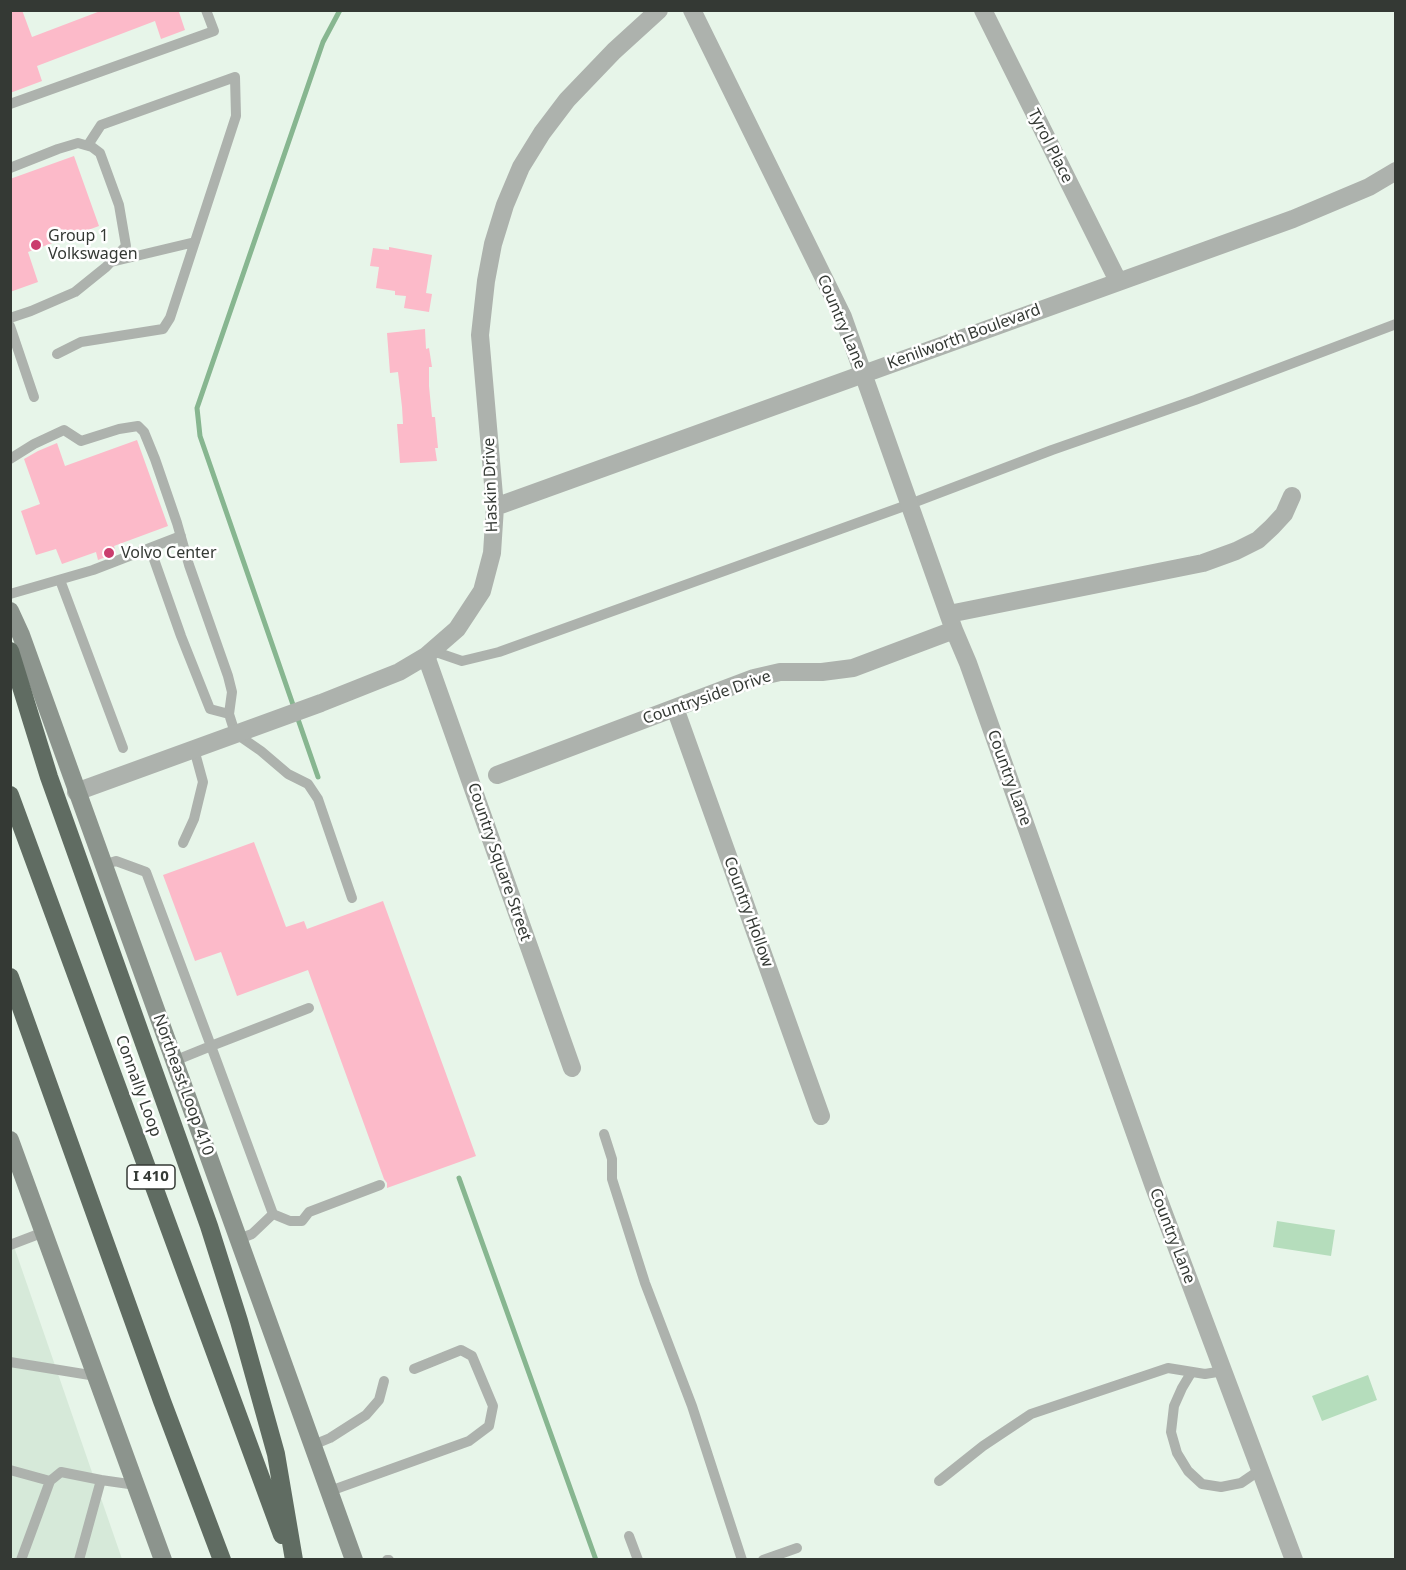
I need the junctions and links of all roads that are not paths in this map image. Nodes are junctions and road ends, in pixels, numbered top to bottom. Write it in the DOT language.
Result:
graph roads {
  1 [pos="206,10"];
  2 [pos="659,10"];
  3 [pos="692,10"];
  4 [pos="983,10"];
  5 [pos="10,105"];
  6 [pos="88,145"];
  7 [pos="10,168"];
  8 [pos="1395,171"];
  9 [pos="195,242"];
  10 [pos="110,262"];
  11 [pos="1118,281"];
  12 [pos="10,318"];
  13 [pos="1395,324"];
  14 [pos="10,326"];
  15 [pos="57,354"];
  16 [pos="863,373"];
  17 [pos="34,397"];
  18 [pos="10,459"];
  19 [pos="1292,496"];
  20 [pos="910,504"];
  21 [pos="495,507"];
  22 [pos="181,536"];
  23 [pos="150,548"];
  24 [pos="60,580"];
  25 [pos="10,594"];
  26 [pos="10,611"];
  27 [pos="952,622"];
  28 [pos="10,651"];
  29 [pos="430,653"];
  30 [pos="675,708"];
  31 [pos="229,714"];
  32 [pos="235,734"];
  33 [pos="123,748"];
  34 [pos="194,749"];
  35 [pos="497,775"];
  36 [pos="76,792"];
  37 [pos="10,795"];
  38 [pos="183,843"];
  39 [pos="103,865"];
  40 [pos="352,898"];
  41 [pos="10,977"];
  42 [pos="309,1008"];
  43 [pos="212,1046"];
  44 [pos="174,1061"];
  45 [pos="572,1068"];
  46 [pos="820,1116"];
  47 [pos="604,1134"];
  48 [pos="12,1151"];
  49 [pos="380,1185"];
  50 [pos="273,1214"];
  51 [pos="44,1232"];
  52 [pos="239,1239"];
  53 [pos="10,1245"];
  54 [pos="10,1362"];
  55 [pos="414,1369"];
  56 [pos="1223,1371"];
  57 [pos="1191,1373"];
  58 [pos="96,1376"];
  59 [pos="384,1381"];
  60 [pos="313,1445"];
  61 [pos="10,1470"];
  62 [pos="1260,1470"];
  63 [pos="101,1480"];
  64 [pos="50,1481"];
  65 [pos="939,1481"];
  66 [pos="136,1485"];
  67 [pos="330,1491"];
  68 [pos="628,1536"];
  69 [pos="797,1548"];
  70 [pos="219,1551"];
  71 [pos="163,1559"];
  72 [pos="21,1560"];
  73 [pos="78,1560"];
  74 [pos="292,1560"];
  75 [pos="354,1560"];
  76 [pos="638,1560"];
  77 [pos="742,1560"];
  78 [pos="764,1560"];
  79 [pos="1294,1560"];
  1 -- 5 [label="lane"];
  2 -- 21 [label="street, Haskin Drive"];
  3 -- 16 [label="street, Country Lane"];
  4 -- 11 [label="street, Tyrol Place"];
  6 -- 7 [label="lane"];
  6 -- 9 [label="lane"];
  6 -- 10 [label="lane"];
  8 -- 11 [label="street, Kenilworth Boulevard"];
  9 -- 10 [label="lane"];
  9 -- 15 [label="lane"];
  10 -- 12 [label="lane"];
  11 -- 16 [label="street, Kenilworth Boulevard"];
  13 -- 20 [label="lane"];
  14 -- 17 [label="lane"];
  16 -- 20 [label="street, Country Lane"];
  16 -- 21 [label="street, Kenilworth Boulevard"];
  18 -- 22 [label="lane"];
  19 -- 27 [label="street, Countryside Drive"];
  20 -- 27 [label="street, Country Lane"];
  20 -- 29 [label="lane"];
  21 -- 29 [label="street, Haskin Drive"];
  22 -- 23 [label="lane"];
  22 -- 31 [label="lane"];
  23 -- 24 [label="lane"];
  23 -- 31 [label="lane"];
  24 -- 25 [label="lane"];
  24 -- 33 [label="lane"];
  26 -- 36 [label="main road, Northeast Loop 410"];
  27 -- 30 [label="street, Countryside Drive"];
  27 -- 56 [label="street, Country Lane"];
  28 -- 74 [label="highway"];
  29 -- 32 [label="street, Haskin Drive"];
  29 -- 45 [label="street, Country Square Street"];
  30 -- 35 [label="street, Countryside Drive"];
  30 -- 46 [label="street, Country Hollow"];
  31 -- 32 [label="lane"];
  32 -- 34 [label="street, Haskin Drive"];
  32 -- 40 [label="lane"];
  34 -- 36 [label="street, Haskin Drive"];
  34 -- 38 [label="lane"];
  36 -- 39 [label="main road, Northeast Loop 410"];
  37 -- 74 [label="highway, Connally Loop / I 410"];
  39 -- 43 [label="lane"];
  39 -- 44 [label="main road, Northeast Loop 410"];
  41 -- 70 [label="highway"];
  42 -- 43 [label="lane"];
  43 -- 44 [label="lane"];
  43 -- 50 [label="lane"];
  44 -- 52 [label="main road, Northeast Loop 410"];
  47 -- 77 [label="lane"];
  48 -- 51 [label="main road"];
  49 -- 50 [label="lane"];
  50 -- 52 [label="lane"];
  51 -- 53 [label="lane"];
  51 -- 58 [label="main road"];
  52 -- 60 [label="main road, Northeast Loop 410"];
  54 -- 58 [label="lane"];
  55 -- 67 [label="lane"];
  56 -- 57 [label="lane"];
  56 -- 62 [label="street, Country Lane"];
  57 -- 62 [label="lane"];
  57 -- 65 [label="lane"];
  58 -- 66 [label="main road"];
  59 -- 60 [label="lane"];
  60 -- 67 [label="main road, Northeast Loop 410"];
  61 -- 64 [label="lane"];
  62 -- 79 [label="street, Country Lane"];
  63 -- 64 [label="lane"];
  63 -- 66 [label="lane"];
  63 -- 73 [label="lane"];
  64 -- 72 [label="lane"];
  66 -- 71 [label="main road"];
  67 -- 75 [label="main road, Northeast Loop 410"];
  68 -- 76 [label="lane"];
  69 -- 78 [label="lane"];
}
